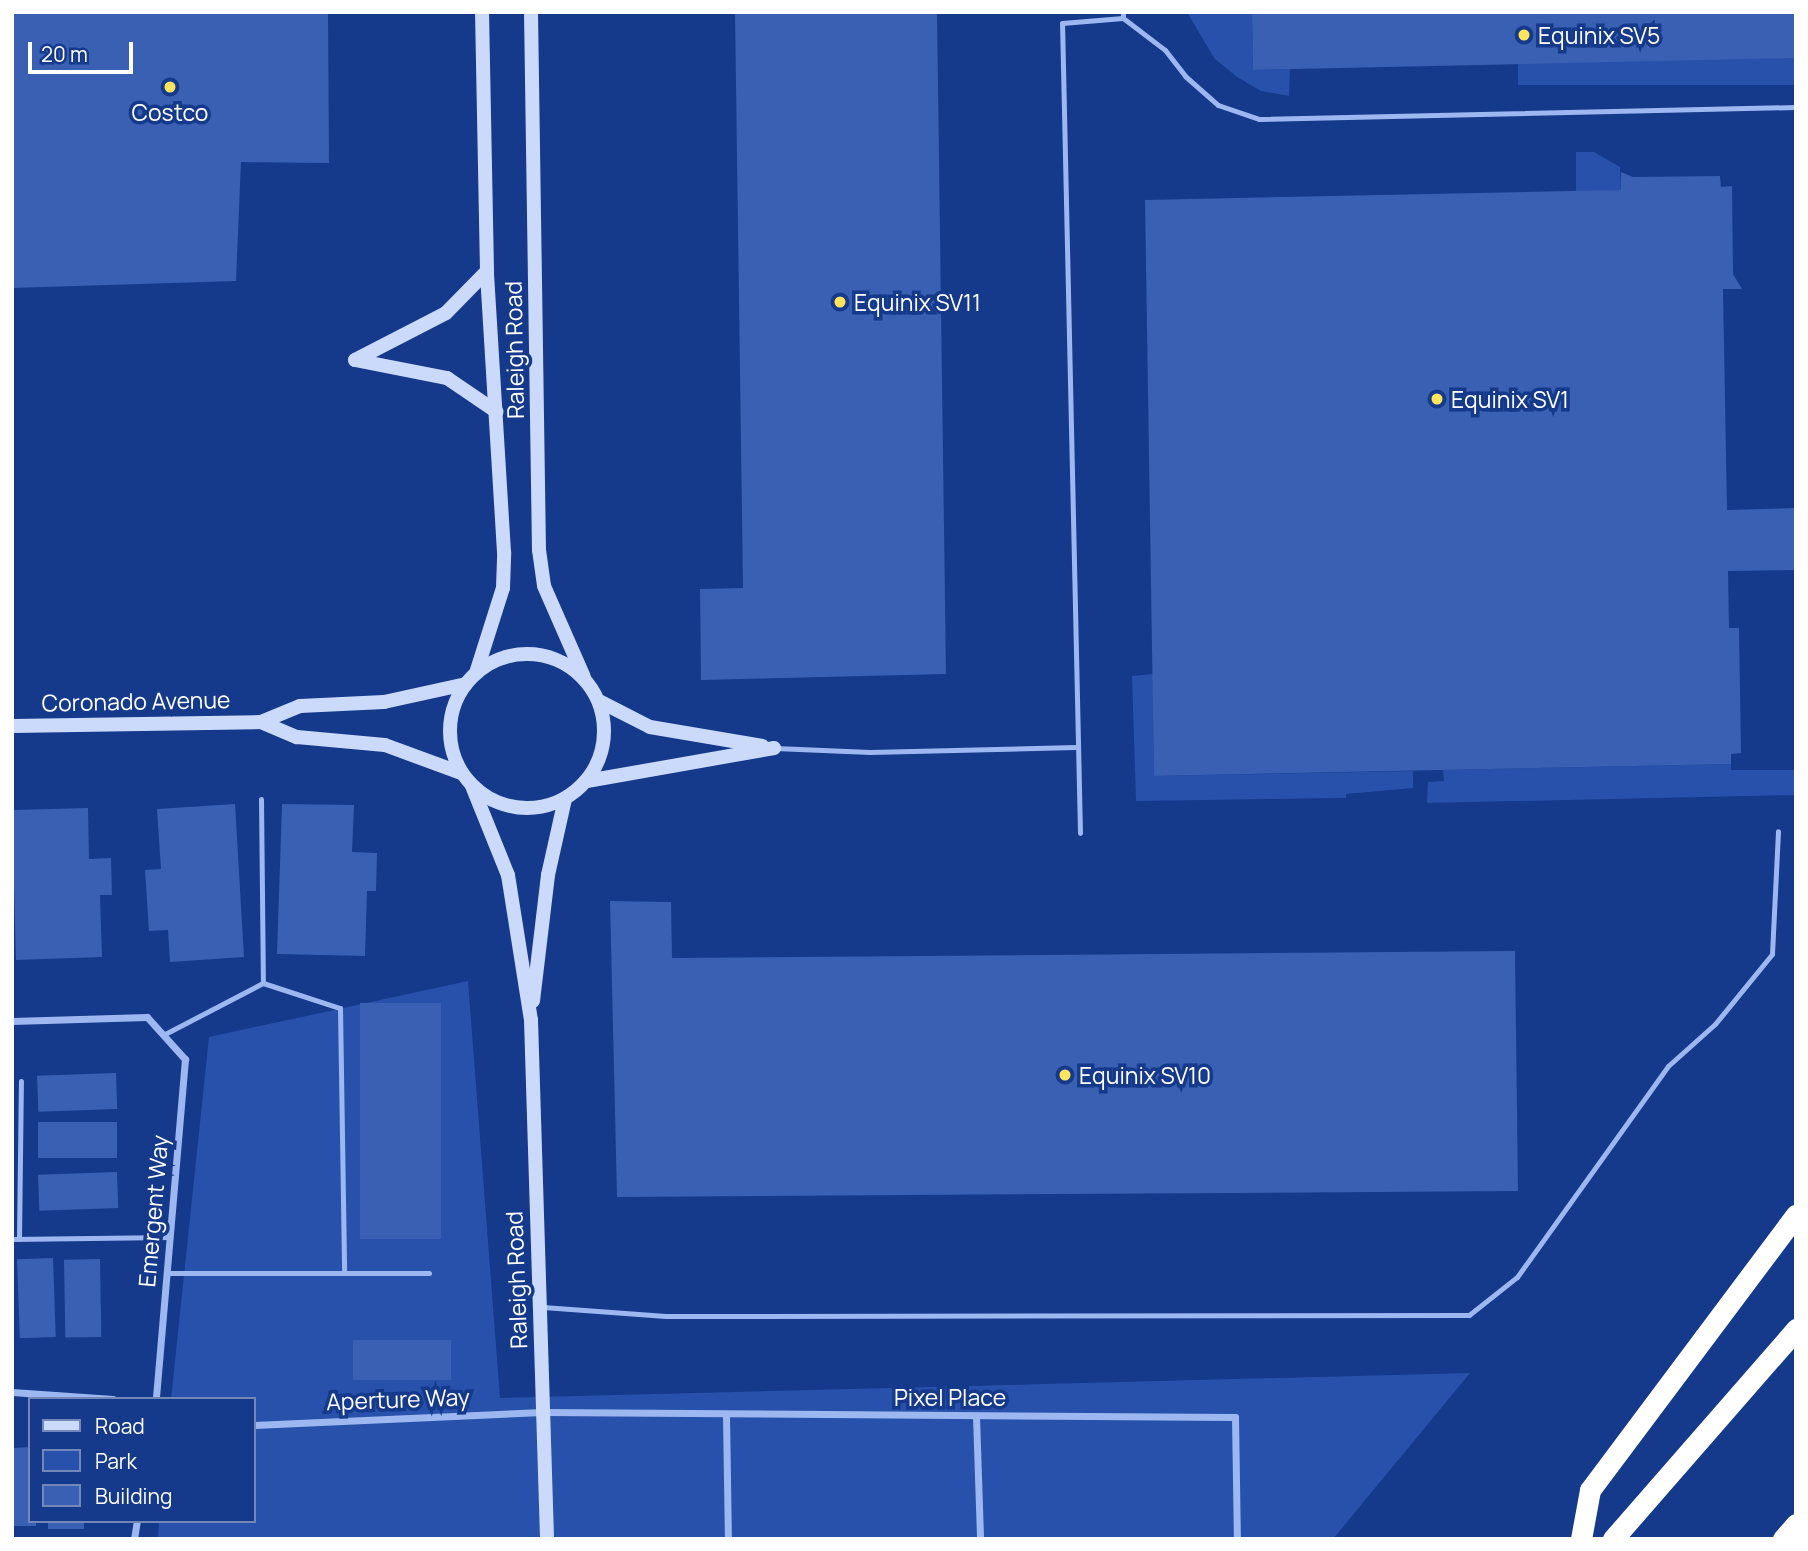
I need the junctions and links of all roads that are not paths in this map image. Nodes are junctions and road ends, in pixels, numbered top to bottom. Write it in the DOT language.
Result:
graph roads {
  1 [pos="482,12"];
  2 [pos="530,12"];
  3 [pos="1123,15"];
  4 [pos="1796,107"];
  5 [pos="486,271"];
  6 [pos="497,412"];
  7 [pos="583,677"];
  8 [pos="471,678"];
  9 [pos="599,701"];
  10 [pos="261,722"];
  11 [pos="12,726"];
  12 [pos="1076,747"];
  13 [pos="774,748"];
  14 [pos="461,773"];
  15 [pos="587,781"];
  16 [pos="472,786"];
  17 [pos="261,799"];
  18 [pos="565,799"];
  19 [pos="1778,831"];
  20 [pos="1080,833"];
  21 [pos="263,983"];
  22 [pos="531,1020"];
  23 [pos="12,1021"];
  24 [pos="163,1035"];
  25 [pos="21,1081"];
  26 [pos="1796,1215"];
  27 [pos="170,1237"];
  28 [pos="16,1239"];
  29 [pos="167,1273"];
  30 [pos="345,1273"];
  31 [pos="429,1273"];
  32 [pos="540,1307"];
  33 [pos="1796,1329"];
  34 [pos="12,1392"];
  35 [pos="84,1397"];
  36 [pos="156,1397"];
  37 [pos="543,1412"];
  38 [pos="726,1416"];
  39 [pos="976,1416"];
  40 [pos="256,1425"];
  41 [pos="547,1539"];
  42 [pos="728,1539"];
  43 [pos="980,1539"];
  44 [pos="1237,1539"];
  45 [pos="1581,1539"];
  46 [pos="1613,1539"];
  1 -- 5 [label="street, Raleigh Road"];
  2 -- 7 [label="street, Raleigh Road"];
  3 -- 4 [label="lane"];
  3 -- 12 [label="lane"];
  5 -- 6 [label="street, Raleigh Road"];
  5 -- 6 [label="street"];
  6 -- 8 [label="street, Raleigh Road"];
  7 -- 8 [label="street"];
  7 -- 9 [label="street"];
  8 -- 10 [label="street, Coronado Avenue"];
  8 -- 14 [label="street"];
  9 -- 13 [label="street"];
  9 -- 15 [label="street"];
  10 -- 11 [label="street, Coronado Avenue"];
  10 -- 14 [label="street, Coronado Avenue"];
  12 -- 13 [label="lane"];
  12 -- 20 [label="lane"];
  13 -- 15 [label="street"];
  14 -- 16 [label="street"];
  15 -- 18 [label="street"];
  16 -- 18 [label="street"];
  16 -- 22 [label="street, Raleigh Road"];
  17 -- 21 [label="lane"];
  18 -- 22 [label="street, Raleigh Road"];
  19 -- 32 [label="lane"];
  21 -- 24 [label="lane"];
  21 -- 30 [label="lane"];
  22 -- 32 [label="street, Raleigh Road"];
  23 -- 24 [label="street, Emergent Way"];
  24 -- 27 [label="street, Emergent Way"];
  25 -- 28 [label="lane"];
  26 -- 45 [label="highway"];
  27 -- 28 [label="lane"];
  27 -- 29 [label="street, Emergent Way"];
  29 -- 30 [label="lane"];
  29 -- 36 [label="street, Emergent Way"];
  30 -- 31 [label="lane"];
  32 -- 37 [label="street, Raleigh Road"];
  33 -- 46 [label="highway"];
  34 -- 35 [label="street"];
  37 -- 38 [label="street, Pixel Place"];
  37 -- 40 [label="street, Aperture Way"];
  37 -- 41 [label="street, Raleigh Road"];
  38 -- 39 [label="street, Pixel Place"];
  38 -- 42 [label="street"];
  39 -- 43 [label="street"];
  39 -- 44 [label="street, Pixel Place"];
}
